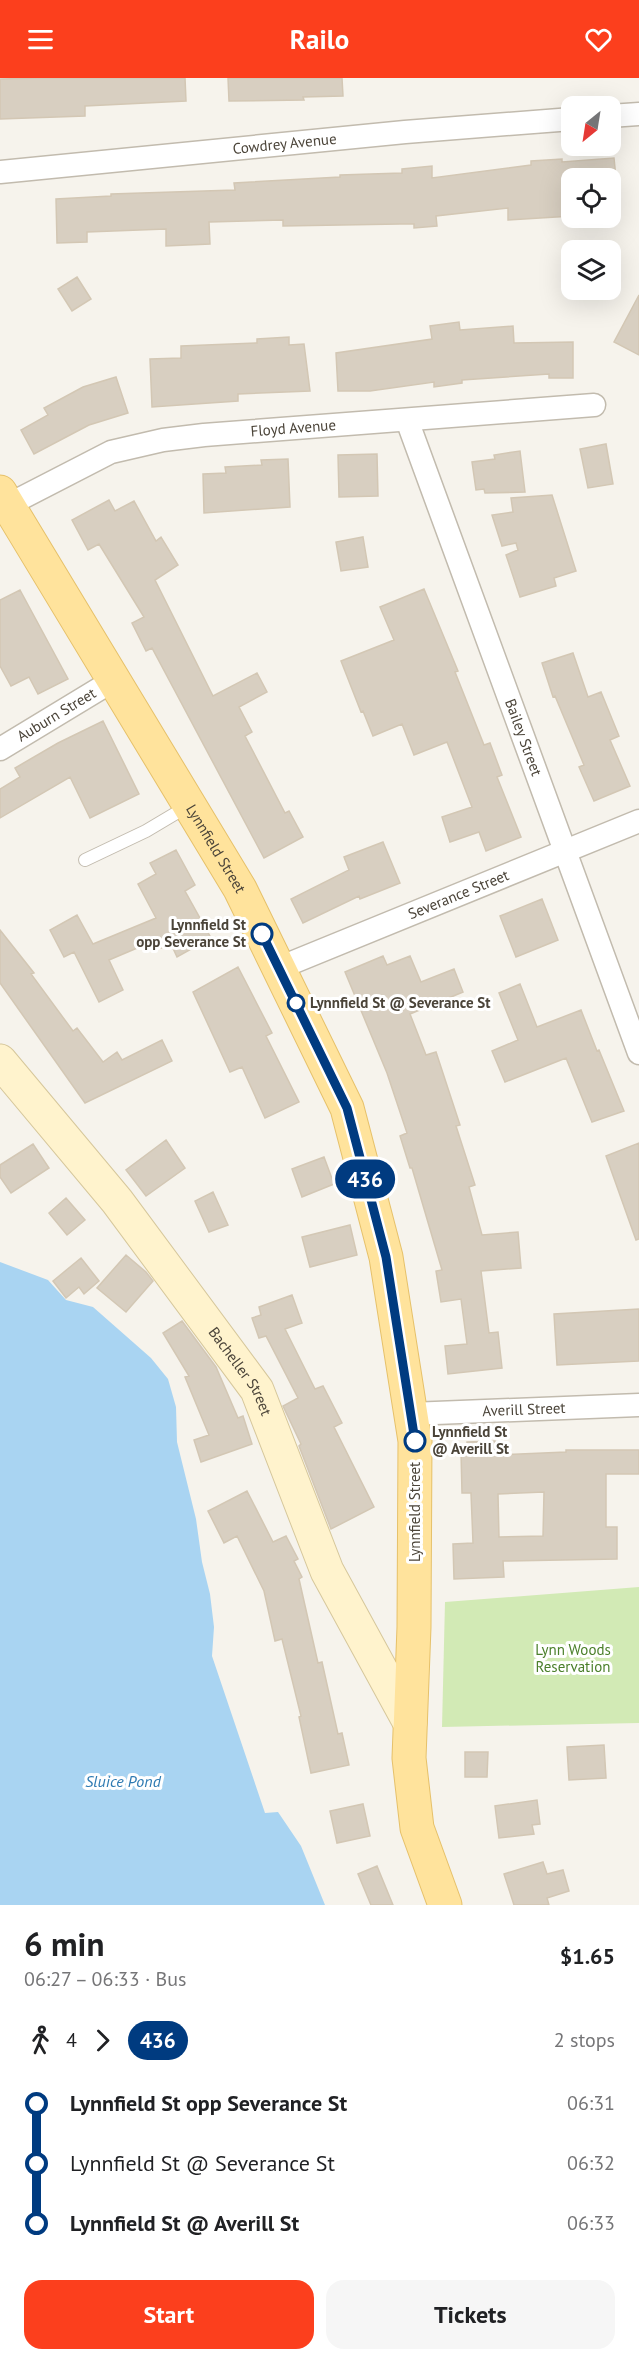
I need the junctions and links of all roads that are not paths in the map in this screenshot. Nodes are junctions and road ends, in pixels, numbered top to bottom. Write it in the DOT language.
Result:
graph roads {
  1 [pos="639,114"];
  2 [pos="621,115"];
  3 [pos="561,120"];
  4 [pos="0,172"];
  5 [pos="594,405"];
  6 [pos="407,420"];
  7 [pos="4,499"];
  8 [pos="114,680"];
  9 [pos="0,748"];
  10 [pos="189,805"];
  11 [pos="639,821"];
  12 [pos="564,852"];
  13 [pos="85,860"];
  14 [pos="279,968"];
  15 [pos="639,1053"];
  16 [pos="0,1060"];
  17 [pos="639,1405"];
  18 [pos="410,1414"];
  19 [pos="410,1723"];
  20 [pos="445,1905"];
  1 -- 2 [label="street"];
  3 -- 4 [label="street, Cowdrey Avenue"];
  5 -- 6 [label="street, Floyd Avenue"];
  6 -- 7 [label="street, Floyd Avenue"];
  6 -- 12 [label="street, Bailey Street"];
  7 -- 8 [label="main road, Lynnfield Street"];
  8 -- 9 [label="street, Auburn Street"];
  8 -- 10 [label="main road, Lynnfield Street"];
  10 -- 13 [label="lane"];
  10 -- 14 [label="main road, Lynnfield Street"];
  11 -- 12 [label="street, Severance Street"];
  12 -- 14 [label="street, Severance Street"];
  12 -- 15 [label="street, Bailey Street"];
  14 -- 18 [label="main road, Lynnfield Street"];
  16 -- 19 [label="street, Bacheller Street"];
  17 -- 18 [label="street, Averill Street"];
  18 -- 19 [label="main road, Lynnfield Street"];
  19 -- 20 [label="main road, Lynnfield Street"];
}
